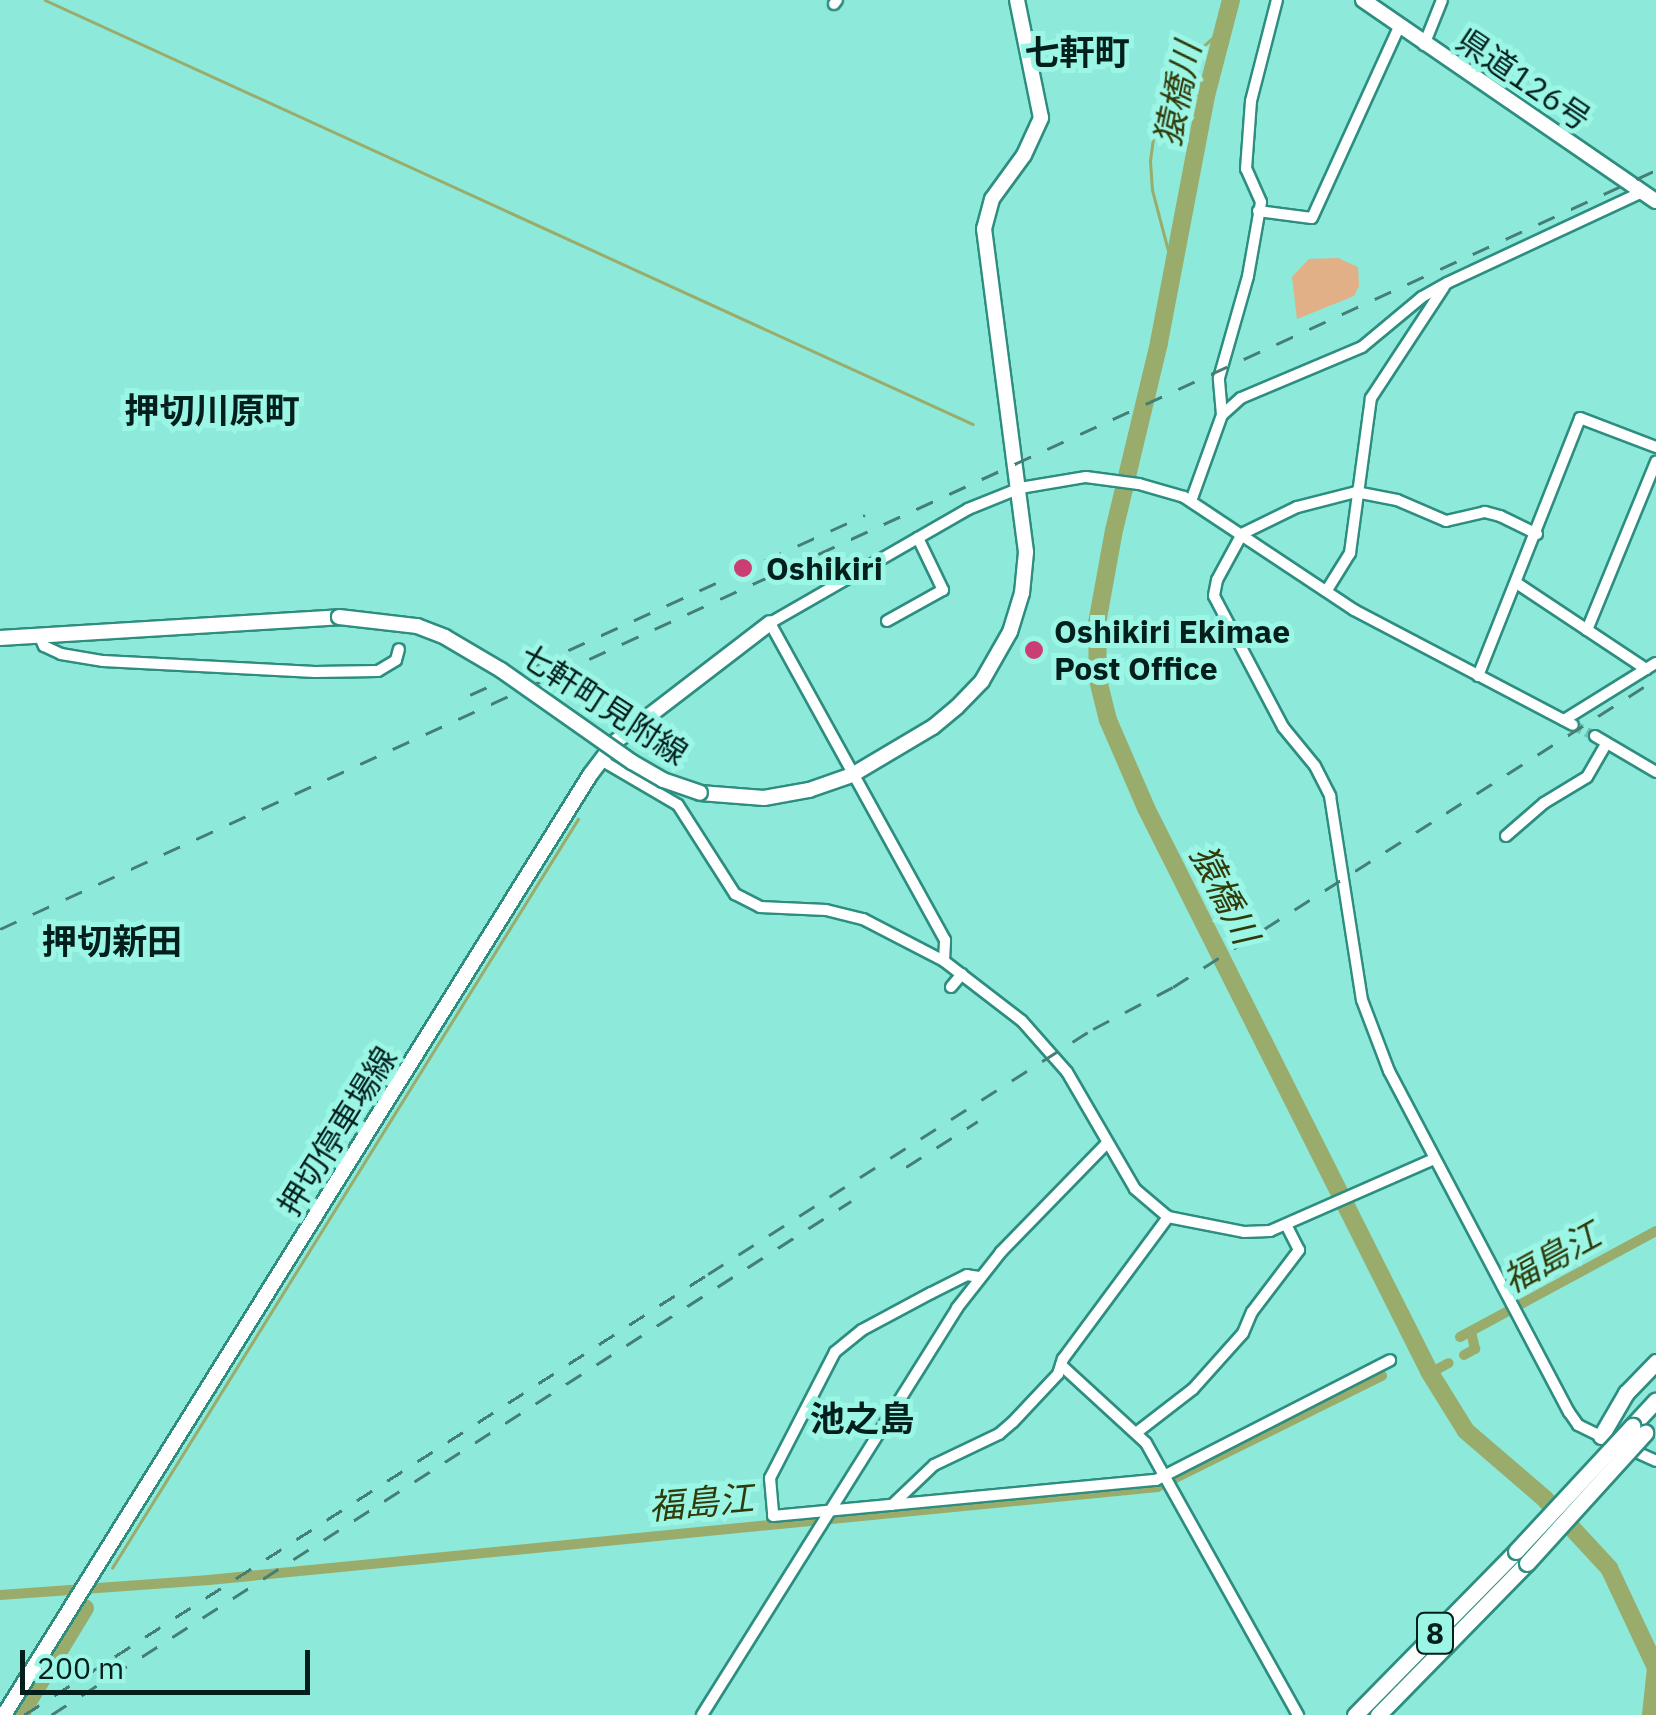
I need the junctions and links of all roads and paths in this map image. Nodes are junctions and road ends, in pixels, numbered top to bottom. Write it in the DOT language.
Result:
graph roads {
  1 [pos="1017,0"];
  2 [pos="1278,0"];
  3 [pos="1363,0"];
  4 [pos="1442,0"];
  5 [pos="1400,28"];
  6 [pos="1424,46"];
  7 [pos="1642,192"];
  8 [pos="1656,201"];
  9 [pos="1258,210"];
  10 [pos="1447,283"];
  11 [pos="1222,415"];
  12 [pos="1656,447"];
  13 [pos="1656,462"];
  14 [pos="1020,488"];
  15 [pos="1356,492"];
  16 [pos="1191,501"];
  17 [pos="1242,534"];
  18 [pos="1537,534"];
  19 [pos="918,538"];
  20 [pos="1518,584"];
  21 [pos="1326,590"];
  22 [pos="887,621"];
  23 [pos="770,623"];
  24 [pos="1587,630"];
  25 [pos="38,635"];
  26 [pos="0,638"];
  27 [pos="400,649"];
  28 [pos="1651,666"];
  29 [pos="1478,676"];
  30 [pos="1596,736"];
  31 [pos="1607,742"];
  32 [pos="600,760"];
  33 [pos="1656,772"];
  34 [pos="852,775"];
  35 [pos="1506,836"];
  36 [pos="944,962"];
  37 [pos="962,974"];
  38 [pos="951,988"];
  39 [pos="1106,1144"];
  40 [pos="1432,1160"];
  41 [pos="1168,1217"];
  42 [pos="1287,1226"];
  43 [pos="979,1277"];
  44 [pos="1390,1360"];
  45 [pos="1656,1362"];
  46 [pos="1061,1365"];
  47 [pos="1656,1400"];
  48 [pos="1656,1420"];
  49 [pos="1638,1430"];
  50 [pos="1136,1433"];
  51 [pos="1601,1436"];
  52 [pos="1656,1461"];
  53 [pos="1164,1477"];
  54 [pos="892,1505"];
  55 [pos="830,1511"];
  56 [pos="1521,1557"];
  57 [pos="4,1715"];
  58 [pos="702,1715"];
  59 [pos="1298,1715"];
  60 [pos="1354,1715"];
  61 [pos="1378,1715"];
  1 -- 14 [label="main road, 七軒町見附線"];
  2 -- 9 [label="street"];
  3 -- 5 [label="main road, 県道126号"];
  4 -- 6 [label="street"];
  5 -- 6 [label="main road, 県道126号"];
  5 -- 9 [label="street"];
  6 -- 7 [label="main road, 県道126号"];
  7 -- 8 [label="main road, 県道126号"];
  7 -- 10 [label="street"];
  9 -- 11 [label="street"];
  10 -- 11 [label="street"];
  10 -- 15 [label="street"];
  11 -- 16 [label="street"];
  12 -- 18 [label="street"];
  13 -- 24 [label="street"];
  14 -- 16 [label="street"];
  14 -- 19 [label="street"];
  14 -- 34 [label="main road, 七軒町見附線"];
  15 -- 17 [label="street"];
  15 -- 18 [label="street"];
  15 -- 21 [label="street"];
  16 -- 17 [label="street"];
  17 -- 21 [label="street"];
  17 -- 40 [label="street"];
  18 -- 20 [label="street"];
  19 -- 22 [label="street"];
  19 -- 23 [label="street"];
  20 -- 24 [label="street"];
  20 -- 29 [label="street"];
  21 -- 29 [label="street"];
  23 -- 32 [label="main road, 押切停車場線"];
  23 -- 34 [label="street"];
  24 -- 28 [label="street"];
  25 -- 26 [label="main road, 七軒町見附線"];
  25 -- 27 [label="street"];
  25 -- 34 [label="main road, 七軒町見附線, bridge"];
  28 -- 29 [label="street"];
  30 -- 31 [label="street"];
  31 -- 33 [label="street"];
  31 -- 35 [label="street"];
  32 -- 36 [label="street"];
  32 -- 57 [label="main road, 押切停車場線"];
  34 -- 36 [label="street"];
  36 -- 37 [label="street"];
  37 -- 38 [label="street"];
  37 -- 39 [label="street"];
  39 -- 41 [label="street"];
  39 -- 43 [label="street"];
  40 -- 42 [label="street"];
  40 -- 51 [label="street"];
  41 -- 42 [label="street"];
  41 -- 46 [label="street"];
  42 -- 50 [label="street"];
  43 -- 55 [label="street"];
  43 -- 55 [label="street"];
  44 -- 53 [label="street"];
  45 -- 51 [label="highway"];
  46 -- 50 [label="street"];
  46 -- 54 [label="street"];
  47 -- 49 [label="highway, 8"];
  48 -- 49 [label="highway, 8"];
  49 -- 56 [label="highway, 8, bridge"];
  50 -- 53 [label="street"];
  51 -- 52 [label="street"];
  53 -- 54 [label="street"];
  53 -- 59 [label="street"];
  54 -- 55 [label="street"];
  55 -- 58 [label="street"];
  56 -- 60 [label="highway, 8"];
  56 -- 61 [label="highway, 8"];
}
